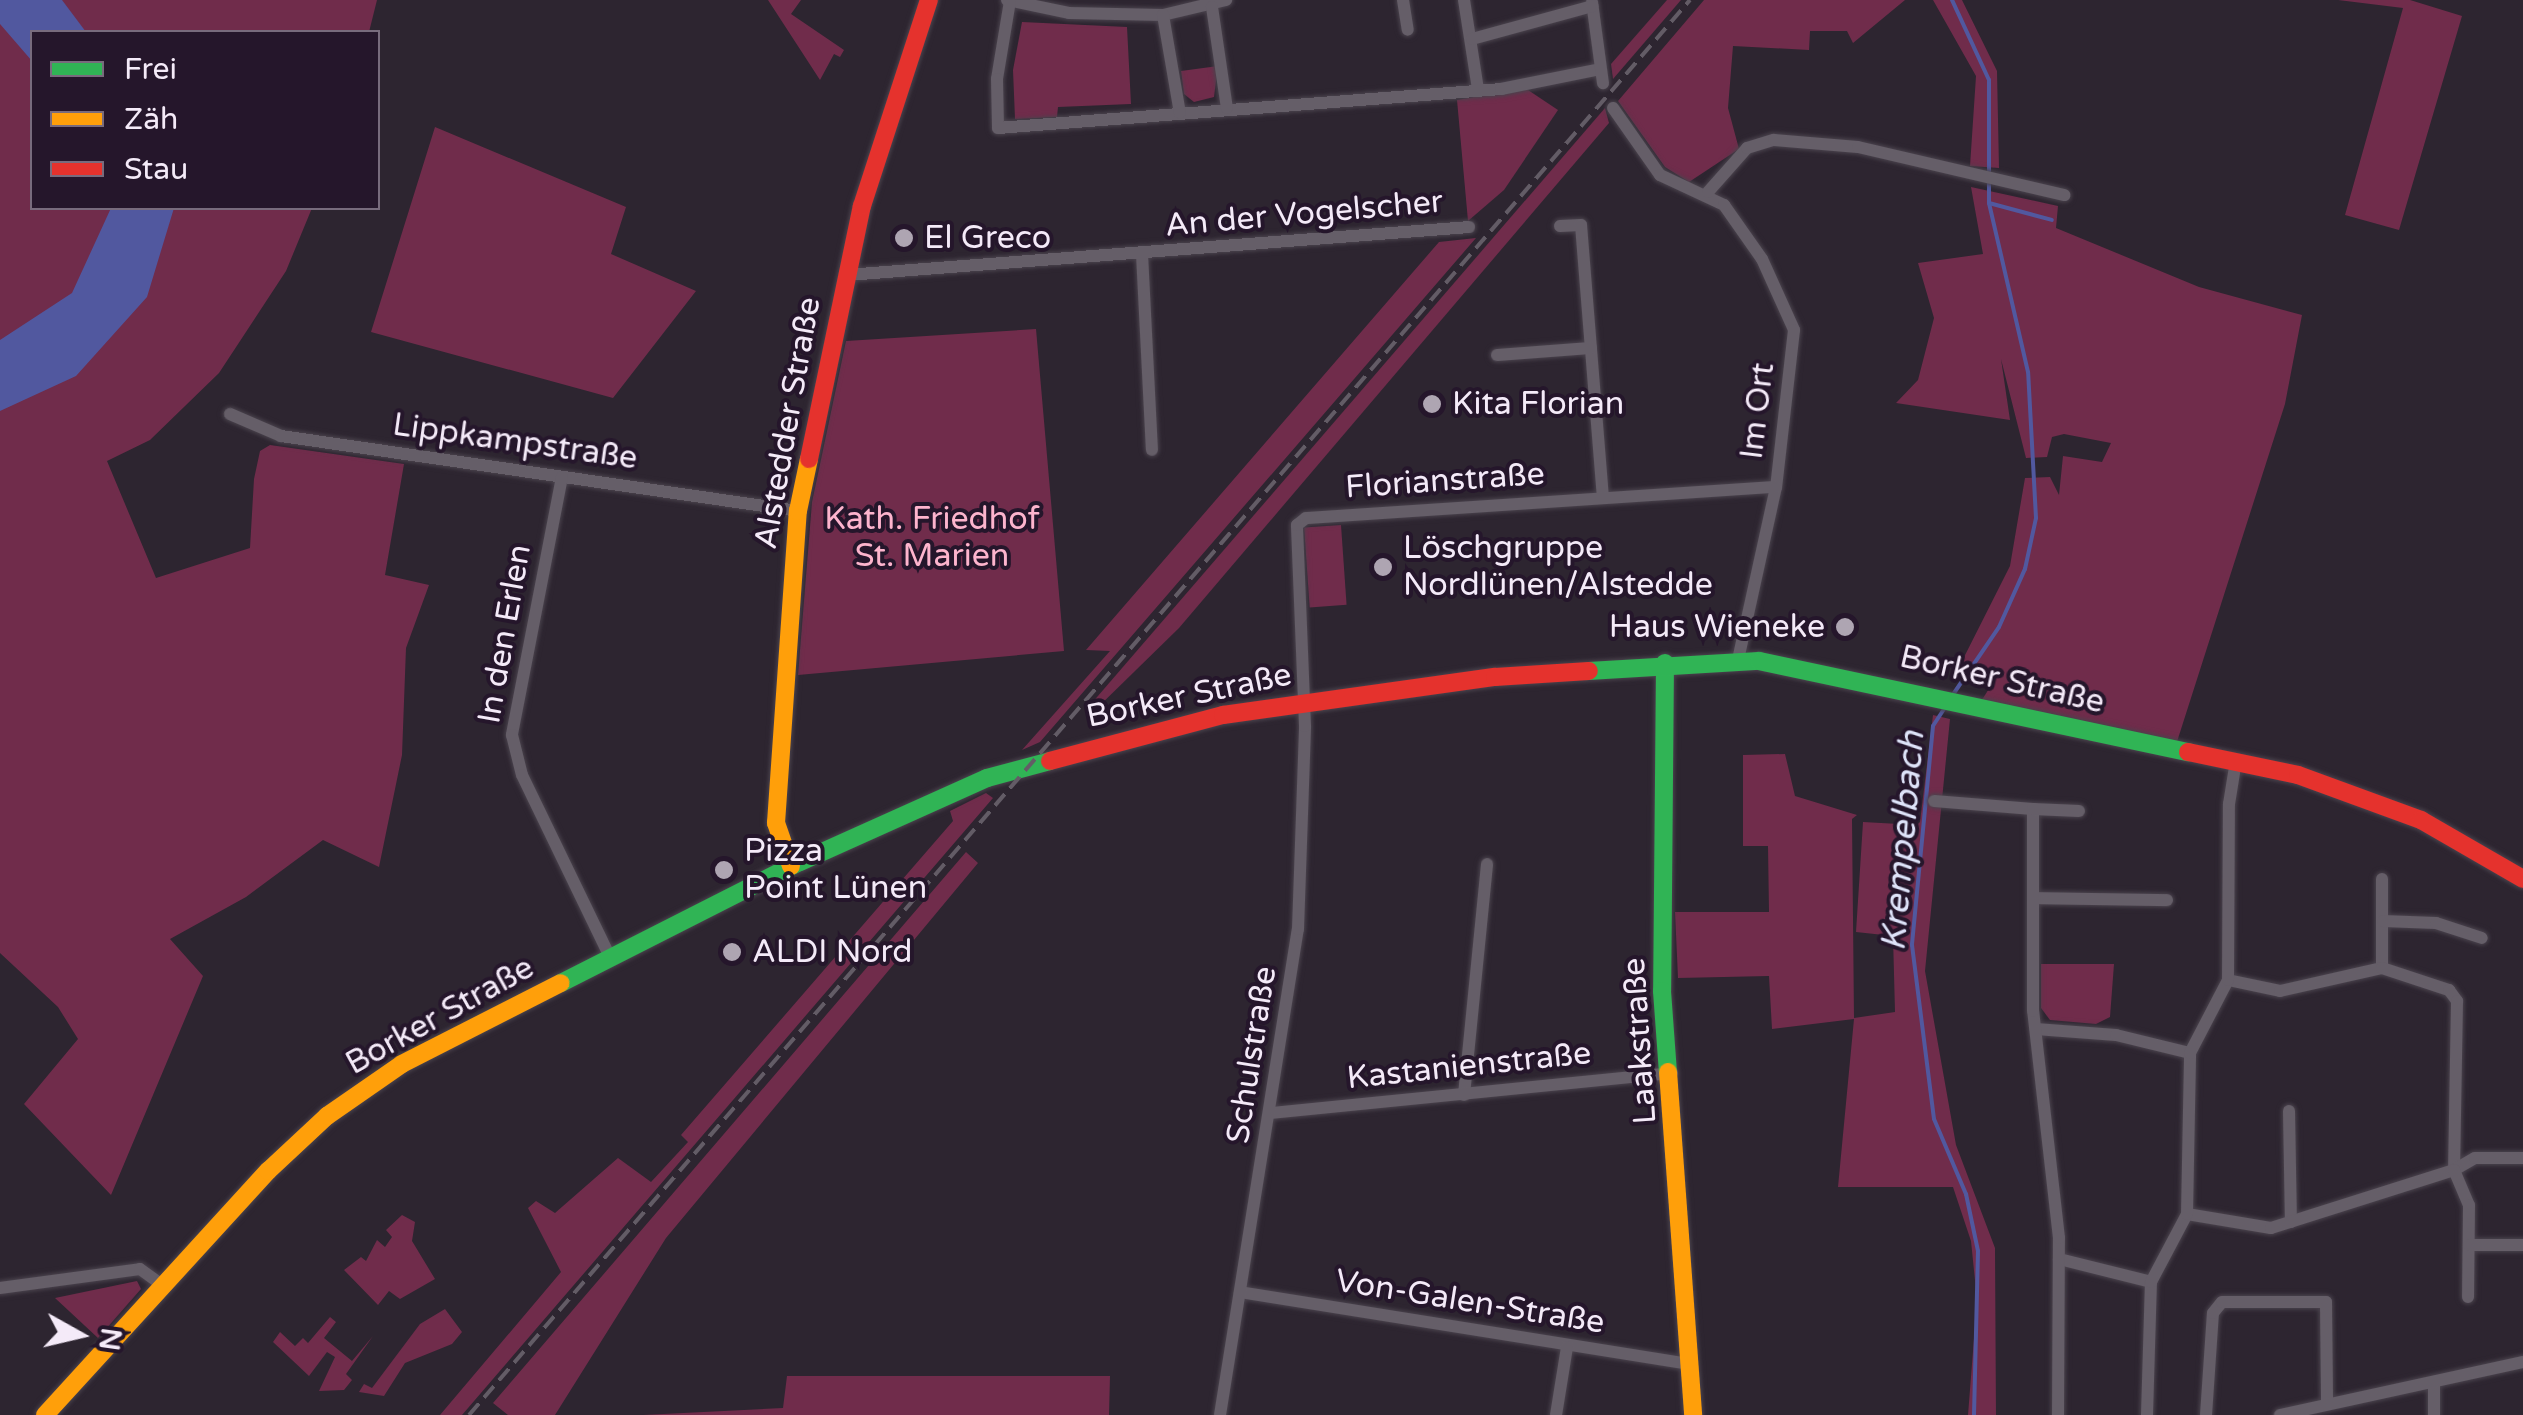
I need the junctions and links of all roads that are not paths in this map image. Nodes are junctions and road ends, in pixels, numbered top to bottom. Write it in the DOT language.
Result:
graph roads {
  1 [pos="929,0"];
  2 [pos="1226,0"];
  3 [pos="1402,0"];
  4 [pos="1464,0"];
  5 [pos="1009,1"];
  6 [pos="1592,3"];
  7 [pos="1212,7"];
  8 [pos="1162,15"];
  9 [pos="1408,30"];
  10 [pos="1472,39"];
  11 [pos="1478,89"];
  12 [pos="1227,108"];
  13 [pos="1613,108"];
  14 [pos="1180,112"];
  15 [pos="1708,192"];
  16 [pos="2064,195"];
  17 [pos="1560,226"];
  18 [pos="1470,227"];
  19 [pos="1142,254"];
  20 [pos="846,274"];
  21 [pos="1591,348"];
  22 [pos="1497,355"];
  23 [pos="230,414"];
  24 [pos="1152,450"];
  25 [pos="562,477"];
  26 [pos="1776,487"];
  27 [pos="1603,497"];
  28 [pos="798,510"];
  29 [pos="1738,660"];
  30 [pos="1665,663"];
  31 [pos="1303,701"];
  32 [pos="2236,761"];
  33 [pos="1934,801"];
  34 [pos="2033,809"];
  35 [pos="2079,810"];
  36 [pos="1488,864"];
  37 [pos="792,866"];
  38 [pos="2382,879"];
  39 [pos="2523,879"];
  40 [pos="2033,898"];
  41 [pos="2167,900"];
  42 [pos="2383,922"];
  43 [pos="2482,938"];
  44 [pos="611,960"];
  45 [pos="2382,968"];
  46 [pos="2228,980"];
  47 [pos="2036,1029"];
  48 [pos="2190,1053"];
  49 [pos="1672,1072"];
  50 [pos="1464,1096"];
  51 [pos="2290,1111"];
  52 [pos="1271,1113"];
  53 [pos="2523,1158"];
  54 [pos="2454,1170"];
  55 [pos="2187,1214"];
  56 [pos="2291,1222"];
  57 [pos="2469,1245"];
  58 [pos="2523,1245"];
  59 [pos="2059,1259"];
  60 [pos="2151,1282"];
  61 [pos="165,1286"];
  62 [pos="0,1288"];
  63 [pos="1240,1292"];
  64 [pos="2468,1297"];
  65 [pos="1566,1346"];
  66 [pos="2523,1362"];
  67 [pos="1690,1364"];
  68 [pos="2434,1383"];
  69 [pos="2327,1404"];
  70 [pos="2285,1414"];
  71 [pos="45,1415"];
  72 [pos="1220,1415"];
  73 [pos="1556,1415"];
  74 [pos="1693,1415"];
  75 [pos="2058,1415"];
  76 [pos="2147,1415"];
  77 [pos="2206,1415"];
  78 [pos="2434,1415"];
  1 -- 20 [label="main road, Alstedder Straße"];
  2 -- 7 [label="street"];
  3 -- 9 [label="street"];
  4 -- 10 [label="street"];
  5 -- 8 [label="street"];
  5 -- 14 [label="street"];
  6 -- 10 [label="street"];
  6 -- 11 [label="street"];
  7 -- 8 [label="street"];
  7 -- 12 [label="street"];
  8 -- 14 [label="street"];
  10 -- 11 [label="street"];
  11 -- 12 [label="street"];
  12 -- 14 [label="street"];
  13 -- 15 [label="street"];
  15 -- 16 [label="street"];
  15 -- 26 [label="street, Im Ort"];
  17 -- 21 [label="street"];
  18 -- 19 [label="street, An der Vogelscher"];
  19 -- 20 [label="street, An der Vogelscher"];
  19 -- 24 [label="street, An der Vogelscher"];
  20 -- 28 [label="main road, Alstedder Straße"];
  21 -- 22 [label="street"];
  21 -- 27 [label="street"];
  23 -- 25 [label="street, Lippkampstraße"];
  25 -- 28 [label="street, Lippkampstraße"];
  25 -- 44 [label="street, In den Erlen"];
  26 -- 27 [label="street, Florianstraße"];
  26 -- 29 [label="street, Im Ort"];
  27 -- 31 [label="street, Florianstraße"];
  28 -- 37 [label="main road, Alstedder Straße"];
  29 -- 30 [label="main road, Borker Straße"];
  29 -- 32 [label="main road, Borker Straße"];
  30 -- 31 [label="main road, Borker Straße"];
  30 -- 49 [label="main road, Laakstraße"];
  31 -- 37 [label="main road, Borker Straße"];
  31 -- 52 [label="street, Schulstraße"];
  32 -- 39 [label="main road, Borker Straße"];
  32 -- 46 [label="street"];
  33 -- 34 [label="street"];
  34 -- 35 [label="street"];
  34 -- 40 [label="street"];
  36 -- 50 [label="street"];
  37 -- 44 [label="main road, Borker Straße"];
  38 -- 42 [label="street"];
  40 -- 41 [label="street"];
  40 -- 47 [label="street"];
  42 -- 43 [label="street"];
  42 -- 45 [label="street"];
  44 -- 61 [label="main road, Borker Straße"];
  45 -- 46 [label="street"];
  45 -- 54 [label="street"];
  46 -- 48 [label="street"];
  47 -- 48 [label="street"];
  47 -- 59 [label="street"];
  48 -- 55 [label="street"];
  49 -- 50 [label="street, Kastanienstraße"];
  49 -- 67 [label="main road, Laakstraße"];
  50 -- 52 [label="street, Kastanienstraße"];
  51 -- 56 [label="street"];
  52 -- 63 [label="street, Schulstraße"];
  53 -- 54 [label="street"];
  54 -- 56 [label="street"];
  54 -- 57 [label="street"];
  55 -- 56 [label="street"];
  55 -- 60 [label="street"];
  57 -- 58 [label="street"];
  57 -- 64 [label="street"];
  59 -- 60 [label="street"];
  59 -- 75 [label="street"];
  60 -- 76 [label="street"];
  61 -- 62 [label="street"];
  61 -- 71 [label="main road, Borker Straße"];
  63 -- 65 [label="street, Von-Galen-Straße"];
  63 -- 72 [label="street, Schulstraße"];
  65 -- 67 [label="street, Von-Galen-Straße"];
  65 -- 73 [label="street"];
  66 -- 68 [label="street"];
  67 -- 74 [label="main road, Laakstraße"];
  68 -- 69 [label="street"];
  68 -- 78 [label="street"];
  69 -- 70 [label="street"];
  69 -- 77 [label="street"];
}
